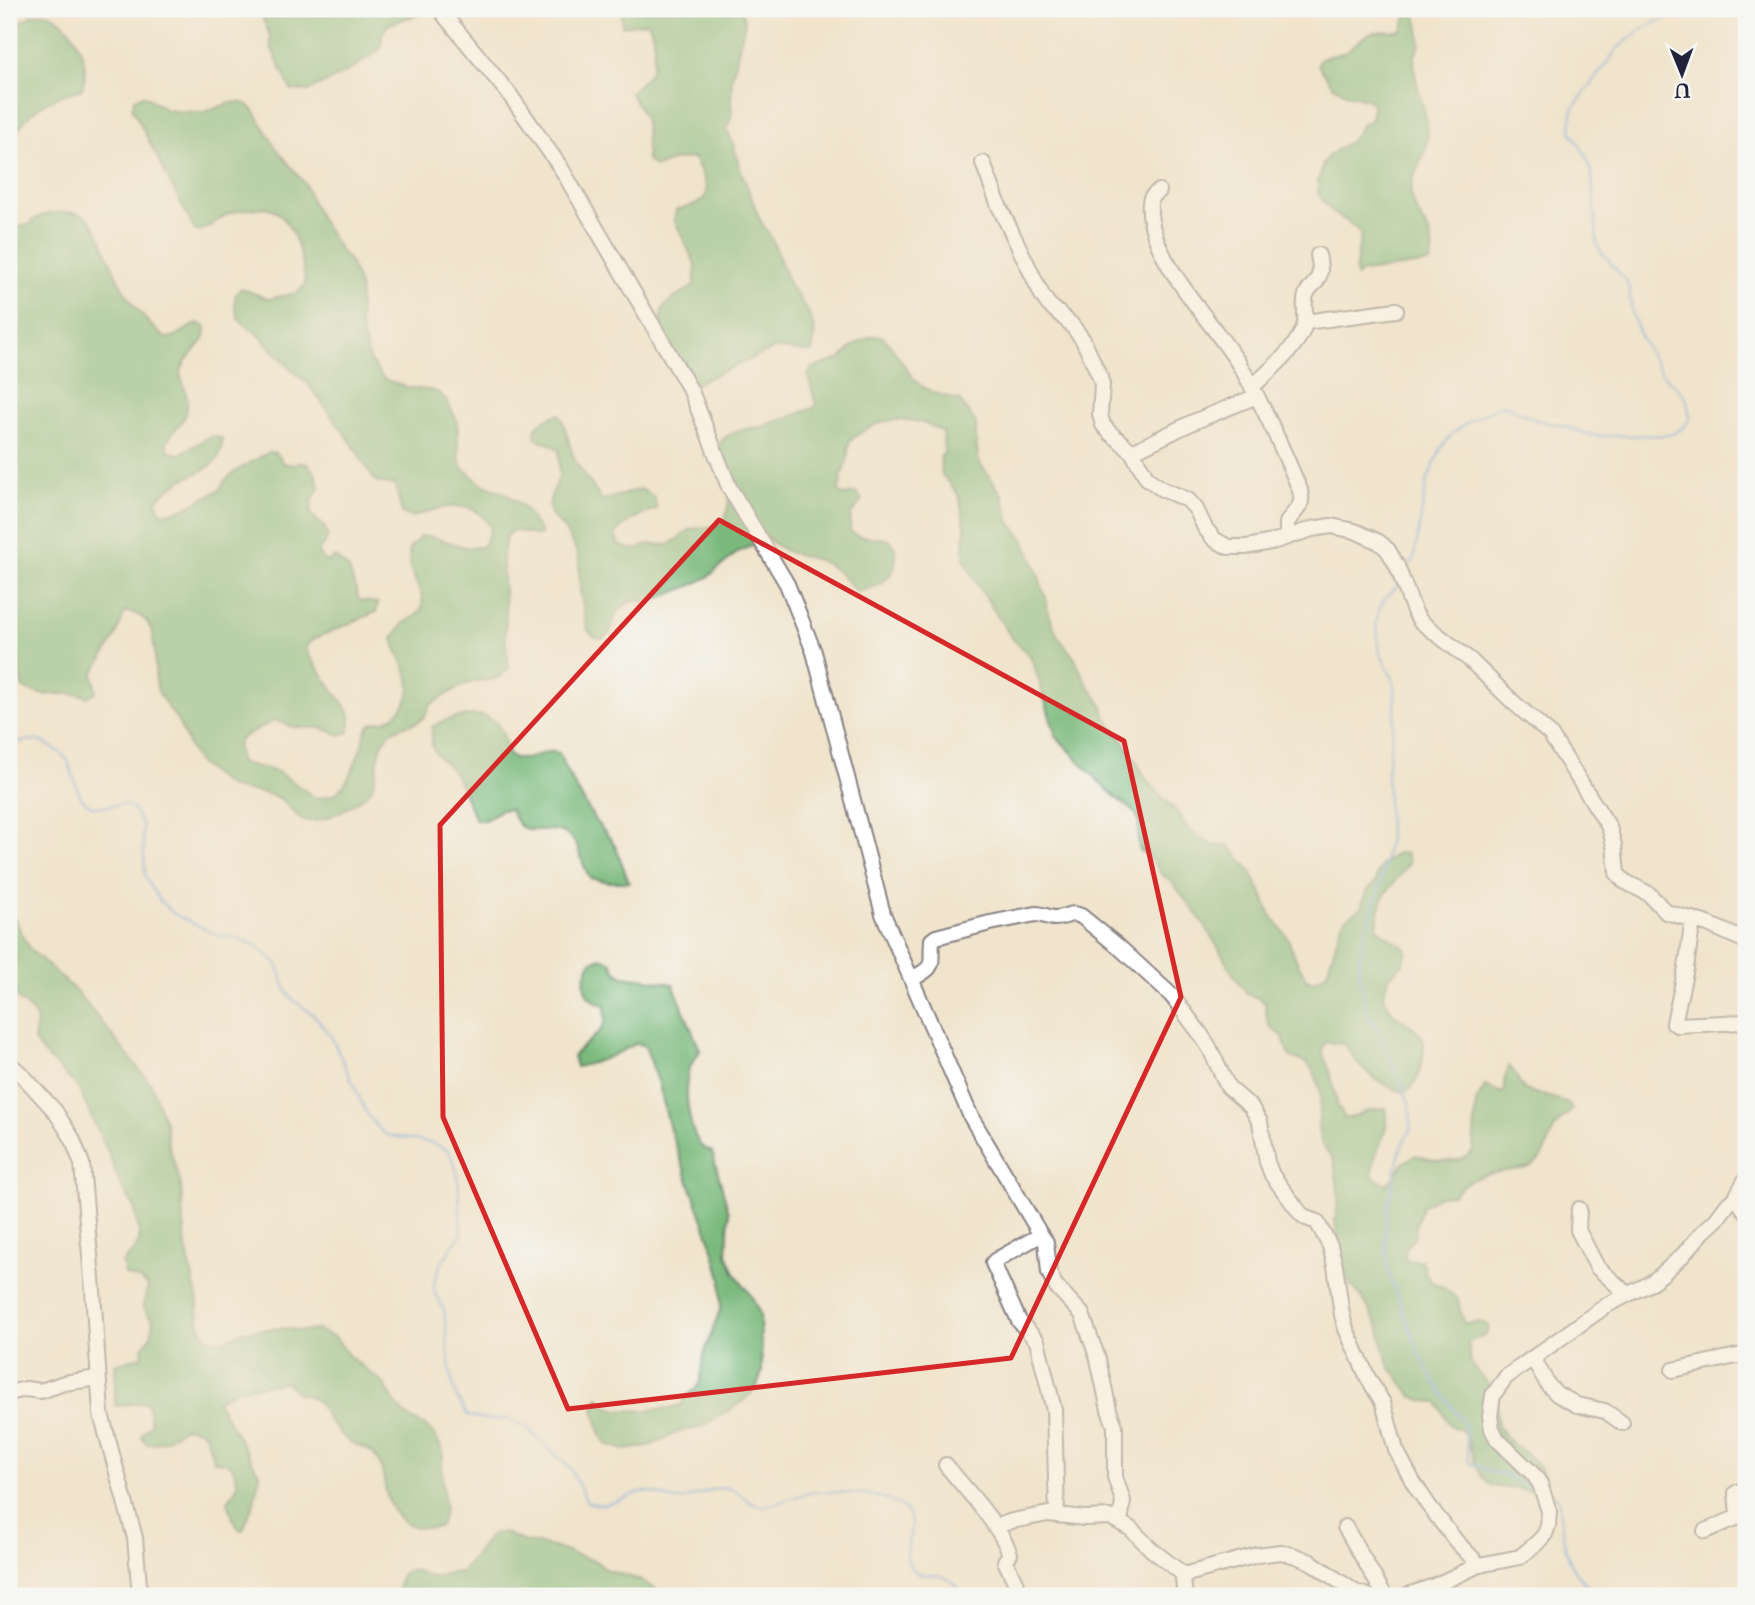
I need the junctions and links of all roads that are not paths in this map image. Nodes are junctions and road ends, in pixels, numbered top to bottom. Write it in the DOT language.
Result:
graph roads {
  1 [pos="441,9"];
  2 [pos="983,163"];
  3 [pos="1159,191"];
  4 [pos="1318,255"];
  5 [pos="1396,310"];
  6 [pos="1305,322"];
  7 [pos="1254,391"];
  8 [pos="1132,452"];
  9 [pos="1287,536"];
  10 [pos="1693,919"];
  11 [pos="1746,941"];
  12 [pos="912,979"];
  13 [pos="1746,1022"];
  14 [pos="9,1063"];
  15 [pos="1746,1179"];
  16 [pos="1736,1197"];
  17 [pos="1579,1209"];
  18 [pos="1746,1212"];
  19 [pos="1039,1235"];
  20 [pos="1628,1294"];
  21 [pos="1746,1354"];
  22 [pos="1533,1358"];
  23 [pos="1673,1370"];
  24 [pos="98,1378"];
  25 [pos="9,1393"];
  26 [pos="1622,1423"];
  27 [pos="946,1465"];
  28 [pos="1746,1488"];
  29 [pos="1057,1515"];
  30 [pos="1119,1521"];
  31 [pos="995,1527"];
  32 [pos="1345,1527"];
  33 [pos="1705,1531"];
  34 [pos="1479,1565"];
  35 [pos="1187,1574"];
  36 [pos="140,1596"];
  37 [pos="1022,1596"];
  38 [pos="1185,1596"];
  39 [pos="1368,1596"];
  40 [pos="1385,1596"];
  41 [pos="1405,1596"];
  1 -- 12 [label="street"];
  2 -- 8 [label="street"];
  3 -- 7 [label="street"];
  4 -- 6 [label="street"];
  5 -- 6 [label="street"];
  6 -- 7 [label="street"];
  7 -- 8 [label="street"];
  7 -- 9 [label="street"];
  8 -- 9 [label="street"];
  9 -- 10 [label="street"];
  10 -- 11 [label="street"];
  10 -- 13 [label="street"];
  12 -- 19 [label="street"];
  12 -- 34 [label="street"];
  14 -- 24 [label="street"];
  15 -- 16 [label="street"];
  16 -- 18 [label="street"];
  16 -- 20 [label="street"];
  17 -- 20 [label="street"];
  19 -- 29 [label="street"];
  19 -- 30 [label="street"];
  20 -- 22 [label="street"];
  21 -- 23 [label="street"];
  22 -- 26 [label="street"];
  22 -- 34 [label="street"];
  24 -- 25 [label="street"];
  24 -- 36 [label="street"];
  27 -- 31 [label="street"];
  28 -- 33 [label="street"];
  29 -- 30 [label="street"];
  29 -- 31 [label="street"];
  30 -- 35 [label="street"];
  31 -- 37 [label="street"];
  32 -- 40 [label="street"];
  34 -- 41 [label="street"];
  35 -- 38 [label="street"];
  35 -- 39 [label="street"];
}
